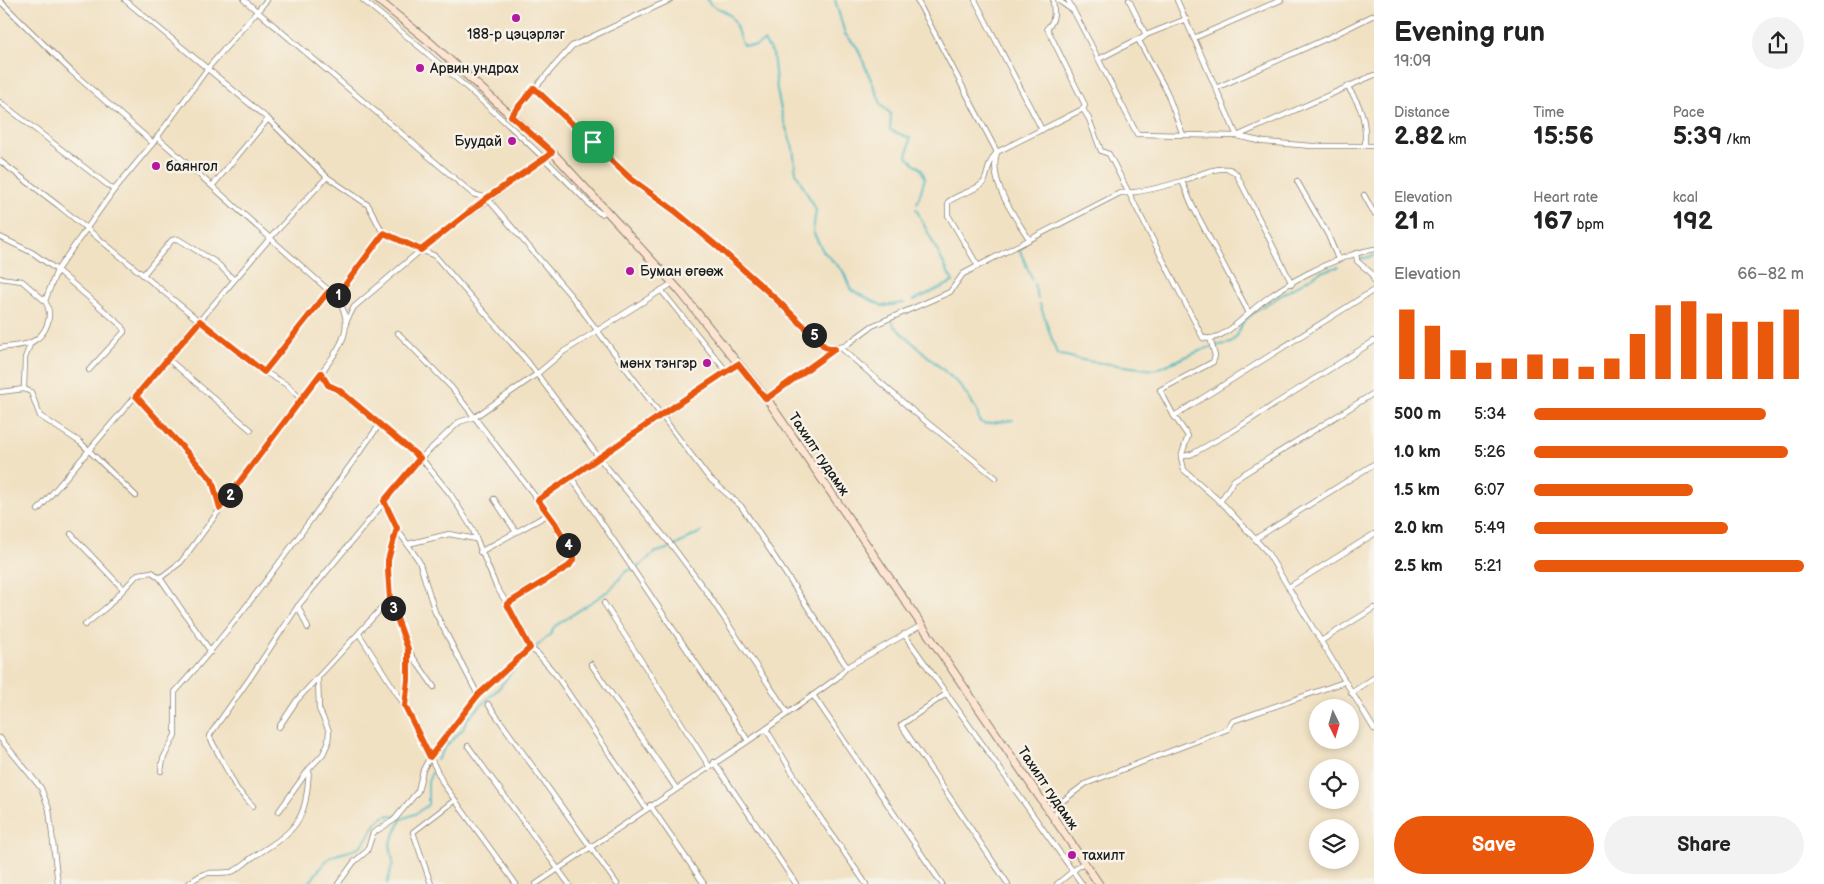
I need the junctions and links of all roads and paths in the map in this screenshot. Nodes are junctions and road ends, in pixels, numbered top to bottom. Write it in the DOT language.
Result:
graph roads {
  1 [pos="125,0"];
  2 [pos="244,0"];
  3 [pos="266,0"];
  4 [pos="362,0"];
  5 [pos="378,0"];
  6 [pos="670,0"];
  7 [pos="917,0"];
  8 [pos="974,0"];
  9 [pos="1053,0"];
  10 [pos="1058,0"];
  11 [pos="1068,0"];
  12 [pos="1129,0"];
  13 [pos="1177,0"];
  14 [pos="1281,0"];
  15 [pos="0,1"];
  16 [pos="256,11"];
  17 [pos="1073,11"];
  18 [pos="394,13"];
  19 [pos="1374,15"];
  20 [pos="1186,19"];
  21 [pos="389,21"];
  22 [pos="1146,35"];
  23 [pos="1194,38"];
  24 [pos="431,43"];
  25 [pos="423,50"];
  26 [pos="1099,59"];
  27 [pos="208,68"];
  28 [pos="1374,75"];
  29 [pos="1347,86"];
  30 [pos="534,88"];
  31 [pos="1216,88"];
  32 [pos="0,102"];
  33 [pos="1083,109"];
  34 [pos="511,116"];
  35 [pos="268,119"];
  36 [pos="1042,130"];
  37 [pos="1183,135"];
  38 [pos="157,136"];
  39 [pos="1237,136"];
  40 [pos="153,143"];
  41 [pos="1365,146"];
  42 [pos="1374,146"];
  43 [pos="552,152"];
  44 [pos="997,152"];
  45 [pos="545,158"];
  46 [pos="0,161"];
  47 [pos="327,177"];
  48 [pos="1182,181"];
  49 [pos="1297,181"];
  50 [pos="213,185"];
  51 [pos="114,190"];
  52 [pos="1130,193"];
  53 [pos="1364,194"];
  54 [pos="487,198"];
  55 [pos="607,211"];
  56 [pos="1374,214"];
  57 [pos="85,229"];
  58 [pos="384,233"];
  59 [pos="271,236"];
  60 [pos="0,237"];
  61 [pos="1029,239"];
  62 [pos="1374,249"];
  63 [pos="421,250"];
  64 [pos="1356,253"];
  65 [pos="1338,259"];
  66 [pos="978,266"];
  67 [pos="57,270"];
  68 [pos="143,275"];
  69 [pos="0,278"];
  70 [pos="234,280"];
  71 [pos="1374,280"];
  72 [pos="673,283"];
  73 [pos="1292,284"];
  74 [pos="661,290"];
  75 [pos="1374,290"];
  76 [pos="328,292"];
  77 [pos="336,297"];
  78 [pos="45,301"];
  79 [pos="1249,313"];
  80 [pos="200,321"];
  81 [pos="346,322"];
  82 [pos="598,331"];
  83 [pos="398,333"];
  84 [pos="1210,338"];
  85 [pos="1374,341"];
  86 [pos="31,342"];
  87 [pos="840,347"];
  88 [pos="0,348"];
  89 [pos="835,349"];
  90 [pos="168,359"];
  91 [pos="738,364"];
  92 [pos="89,370"];
  93 [pos="264,372"];
  94 [pos="726,372"];
  95 [pos="321,373"];
  96 [pos="537,374"];
  97 [pos="24,389"];
  98 [pos="0,392"];
  99 [pos="1374,393"];
  100 [pos="136,396"];
  101 [pos="301,399"];
  102 [pos="766,399"];
  103 [pos="660,414"];
  104 [pos="1174,416"];
  105 [pos="475,417"];
  106 [pos="380,424"];
  107 [pos="251,430"];
  108 [pos="88,451"];
  109 [pos="1181,457"];
  110 [pos="420,458"];
  111 [pos="600,459"];
  112 [pos="1374,464"];
  113 [pos="571,477"];
  114 [pos="996,478"];
  115 [pos="136,496"];
  116 [pos="494,499"];
  117 [pos="538,500"];
  118 [pos="384,501"];
  119 [pos="1220,502"];
  120 [pos="220,508"];
  121 [pos="38,510"];
  122 [pos="549,514"];
  123 [pos="397,528"];
  124 [pos="516,532"];
  125 [pos="71,534"];
  126 [pos="1374,534"];
  127 [pos="476,539"];
  128 [pos="1255,539"];
  129 [pos="408,544"];
  130 [pos="480,552"];
  131 [pos="160,578"];
  132 [pos="1289,587"];
  133 [pos="124,589"];
  134 [pos="390,599"];
  135 [pos="604,603"];
  136 [pos="507,604"];
  137 [pos="298,606"];
  138 [pos="1374,608"];
  139 [pos="85,625"];
  140 [pos="922,625"];
  141 [pos="308,628"];
  142 [pos="359,634"];
  143 [pos="904,634"];
  144 [pos="1321,641"];
  145 [pos="530,648"];
  146 [pos="408,649"];
  147 [pos="211,652"];
  148 [pos="590,664"];
  149 [pos="847,667"];
  150 [pos="318,678"];
  151 [pos="1374,678"];
  152 [pos="1344,682"];
  153 [pos="434,688"];
  154 [pos="1351,693"];
  155 [pos="946,694"];
  156 [pos="478,695"];
  157 [pos="813,695"];
  158 [pos="488,704"];
  159 [pos="405,706"];
  160 [pos="787,712"];
  161 [pos="279,727"];
  162 [pos="766,729"];
  163 [pos="1374,729"];
  164 [pos="0,738"];
  165 [pos="748,739"];
  166 [pos="468,746"];
  167 [pos="430,757"];
  168 [pos="714,762"];
  169 [pos="709,766"];
  170 [pos="309,768"];
  171 [pos="161,772"];
  172 [pos="676,788"];
  173 [pos="455,800"];
  174 [pos="252,806"];
  175 [pos="648,807"];
  176 [pos="279,811"];
  177 [pos="1054,818"];
  178 [pos="590,845"];
  179 [pos="1084,862"];
  180 [pos="558,868"];
  181 [pos="1072,870"];
  182 [pos="58,884"];
  183 [pos="188,884"];
  184 [pos="338,884"];
  185 [pos="431,884"];
  186 [pos="516,884"];
  187 [pos="536,884"];
  188 [pos="568,884"];
  189 [pos="617,884"];
  190 [pos="704,884"];
  191 [pos="796,884"];
  192 [pos="866,884"];
  193 [pos="942,884"];
  194 [pos="1008,884"];
  195 [pos="1057,884"];
  196 [pos="1082,884"];
  197 [pos="1100,884"];
  1 -- 27 [label="street"];
  2 -- 16 [label="street"];
  3 -- 16 [label="street"];
  4 -- 21 [label="street"];
  5 -- 18 [label="main road, Тахилт гудамж"];
  6 -- 30 [label="street"];
  7 -- 44 [label="street"];
  8 -- 36 [label="street"];
  9 -- 33 [label="street"];
  10 -- 17 [label="street"];
  11 -- 17 [label="street"];
  12 -- 22 [label="street"];
  13 -- 20 [label="street"];
  14 -- 23 [label="street"];
  15 -- 40 [label="street"];
  16 -- 27 [label="street"];
  16 -- 54 [label="street"];
  17 -- 26 [label="street"];
  18 -- 21 [label="street"];
  18 -- 24 [label="main road, Тахилт гудамж"];
  19 -- 31 [label="street"];
  20 -- 22 [label="street"];
  20 -- 23 [label="street"];
  21 -- 25 [label="street"];
  22 -- 26 [label="street"];
  22 -- 37 [label="street"];
  23 -- 31 [label="street"];
  24 -- 25 [label="street"];
  24 -- 34 [label="main road, Тахилт гудамж"];
  25 -- 45 [label="street"];
  26 -- 37 [label="street"];
  27 -- 35 [label="street"];
  27 -- 38 [label="street"];
  28 -- 29 [label="street"];
  29 -- 39 [label="street"];
  29 -- 41 [label="street"];
  30 -- 34 [label="street"];
  30 -- 89 [label="street"];
  31 -- 39 [label="street"];
  32 -- 51 [label="street"];
  33 -- 36 [label="street"];
  33 -- 52 [label="street"];
  34 -- 43 [label="main road, Тахилт гудамж"];
  35 -- 47 [label="street"];
  35 -- 50 [label="street"];
  36 -- 44 [label="street"];
  37 -- 39 [label="street"];
  38 -- 40 [label="street"];
  38 -- 50 [label="street"];
  39 -- 41 [label="street"];
  40 -- 51 [label="street"];
  41 -- 42 [label="street"];
  43 -- 45 [label="street"];
  43 -- 55 [label="main road, Тахилт гудамж"];
  44 -- 61 [label="street"];
  44 -- 66 [label="street"];
  45 -- 54 [label="street"];
  45 -- 55 [label="street"];
  46 -- 57 [label="street"];
  47 -- 58 [label="street"];
  47 -- 59 [label="street"];
  48 -- 52 [label="street"];
  48 -- 73 [label="street"];
  48 -- 79 [label="street"];
  49 -- 65 [label="street"];
  50 -- 59 [label="street"];
  51 -- 57 [label="street"];
  52 -- 61 [label="street"];
  52 -- 84 [label="street"];
  53 -- 56 [label="street"];
  54 -- 63 [label="street"];
  54 -- 82 [label="street"];
  55 -- 72 [label="main road, Тахилт гудамж"];
  57 -- 67 [label="street"];
  57 -- 68 [label="street"];
  58 -- 63 [label="street"];
  58 -- 77 [label="street"];
  59 -- 70 [label="street"];
  59 -- 76 [label="street"];
  60 -- 67 [label="street"];
  61 -- 66 [label="street"];
  62 -- 64 [label="street"];
  63 -- 81 [label="street"];
  63 -- 96 [label="street"];
  64 -- 65 [label="street"];
  64 -- 71 [label="street"];
  65 -- 73 [label="street"];
  66 -- 87 [label="street"];
  67 -- 78 [label="street"];
  67 -- 92 [label="street"];
  68 -- 70 [label="street"];
  68 -- 80 [label="street"];
  69 -- 78 [label="street"];
  70 -- 80 [label="street"];
  72 -- 74 [label="street"];
  72 -- 91 [label="main road, Тахилт гудамж"];
  73 -- 79 [label="street"];
  74 -- 82 [label="street"];
  74 -- 94 [label="street"];
  75 -- 104 [label="street"];
  76 -- 77 [label="street"];
  76 -- 93 [label="street"];
  77 -- 81 [label="street"];
  78 -- 86 [label="street"];
  79 -- 84 [label="street"];
  80 -- 90 [label="street"];
  80 -- 93 [label="street"];
  81 -- 95 [label="street"];
  82 -- 96 [label="street"];
  82 -- 103 [label="street"];
  83 -- 105 [label="street"];
  84 -- 104 [label="street"];
  85 -- 109 [label="street"];
  86 -- 88 [label="street"];
  86 -- 97 [label="street"];
  87 -- 89 [label="street"];
  87 -- 114 [label="street"];
  89 -- 102 [label="street"];
  90 -- 100 [label="street"];
  90 -- 107 [label="street"];
  91 -- 94 [label="street"];
  91 -- 102 [label="main road, Тахилт гудамж"];
  93 -- 101 [label="street"];
  94 -- 103 [label="street"];
  95 -- 101 [label="street"];
  95 -- 106 [label="street"];
  96 -- 105 [label="street"];
  96 -- 111 [label="street"];
  97 -- 98 [label="street"];
  97 -- 108 [label="street"];
  99 -- 119 [label="street"];
  100 -- 108 [label="street"];
  100 -- 120 [label="street"];
  101 -- 120 [label="street"];
  102 -- 140 [label="main road, Тахилт гудамж"];
  103 -- 111 [label="street"];
  103 -- 149 [label="street"];
  104 -- 109 [label="street"];
  105 -- 110 [label="street"];
  105 -- 117 [label="street"];
  106 -- 110 [label="street"];
  106 -- 147 [label="street"];
  108 -- 115 [label="street"];
  108 -- 121 [label="street"];
  109 -- 119 [label="street"];
  110 -- 118 [label="street"];
  110 -- 127 [label="street"];
  111 -- 113 [label="street"];
  111 -- 160 [label="street"];
  112 -- 128 [label="street"];
  113 -- 117 [label="street"];
  113 -- 165 [label="street"];
  116 -- 124 [label="street"];
  117 -- 122 [label="street"];
  118 -- 123 [label="street"];
  118 -- 137 [label="street"];
  119 -- 128 [label="street"];
  120 -- 131 [label="street"];
  122 -- 124 [label="street"];
  122 -- 136 [label="street"];
  123 -- 129 [label="street"];
  123 -- 134 [label="street"];
  124 -- 130 [label="street"];
  125 -- 133 [label="street"];
  126 -- 132 [label="street"];
  127 -- 129 [label="street"];
  127 -- 130 [label="street"];
  128 -- 132 [label="street"];
  129 -- 156 [label="street"];
  130 -- 136 [label="street"];
  131 -- 133 [label="street"];
  131 -- 147 [label="street"];
  132 -- 144 [label="street"];
  133 -- 139 [label="street"];
  134 -- 142 [label="street"];
  134 -- 146 [label="street"];
  135 -- 169 [label="street"];
  136 -- 145 [label="street"];
  137 -- 141 [label="street"];
  137 -- 174 [label="street"];
  138 -- 144 [label="street"];
  140 -- 143 [label="street"];
  140 -- 177 [label="main road, Тахилт гудамж"];
  142 -- 150 [label="street"];
  142 -- 159 [label="street"];
  143 -- 149 [label="street"];
  143 -- 155 [label="street"];
  144 -- 152 [label="street"];
  145 -- 156 [label="street"];
  145 -- 175 [label="street"];
  146 -- 153 [label="street"];
  146 -- 159 [label="street"];
  147 -- 171 [label="street"];
  148 -- 172 [label="street"];
  149 -- 157 [label="street"];
  150 -- 161 [label="street"];
  150 -- 170 [label="street"];
  151 -- 154 [label="street"];
  152 -- 154 [label="street"];
  152 -- 177 [label="street"];
  154 -- 163 [label="street"];
  155 -- 181 [label="street"];
  155 -- 194 [label="street"];
  156 -- 167 [label="street"];
  157 -- 160 [label="street"];
  157 -- 193 [label="street"];
  158 -- 178 [label="street"];
  159 -- 167 [label="street"];
  160 -- 162 [label="street"];
  162 -- 165 [label="street"];
  162 -- 192 [label="street"];
  164 -- 182 [label="street"];
  165 -- 168 [label="street"];
  166 -- 180 [label="street"];
  167 -- 173 [label="street"];
  167 -- 184 [label="street"];
  168 -- 169 [label="street"];
  168 -- 191 [label="street"];
  169 -- 172 [label="street"];
  170 -- 176 [label="street"];
  170 -- 183 [label="street"];
  172 -- 175 [label="street"];
  173 -- 185 [label="street"];
  173 -- 186 [label="street"];
  175 -- 178 [label="street"];
  175 -- 190 [label="street"];
  177 -- 179 [label="main road, Тахилт гудамж"];
  178 -- 180 [label="street"];
  178 -- 189 [label="street"];
  179 -- 181 [label="street"];
  179 -- 197 [label="main road, Тахилт гудамж"];
  180 -- 187 [label="street"];
  180 -- 188 [label="street"];
  181 -- 195 [label="street"];
  181 -- 196 [label="street"];
}
